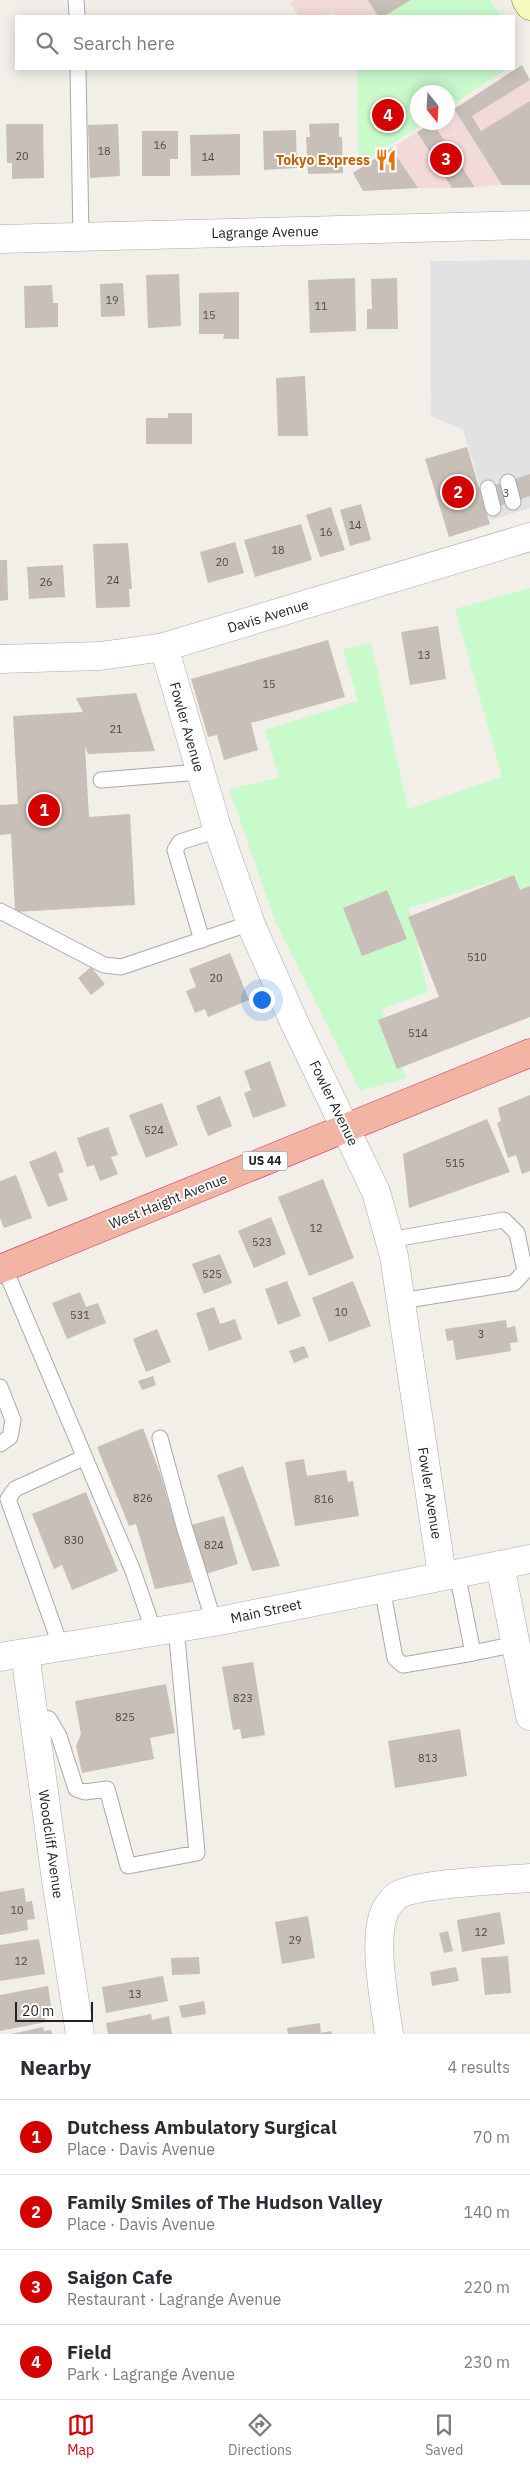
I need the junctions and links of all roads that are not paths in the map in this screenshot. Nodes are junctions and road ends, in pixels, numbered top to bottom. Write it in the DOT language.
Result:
graph roads {
  1 [pos="76,0"];
  2 [pos="526,0"];
  3 [pos="530,6"];
  4 [pos="77,15"];
  5 [pos="78,70"];
  6 [pos="530,225"];
  7 [pos="81,237"];
  8 [pos="0,239"];
  9 [pos="508,482"];
  10 [pos="488,488"];
  11 [pos="513,502"];
  12 [pos="493,508"];
  13 [pos="530,537"];
  14 [pos="164,647"];
  15 [pos="0,659"];
  16 [pos="200,772"];
  17 [pos="101,780"];
  18 [pos="218,830"];
  19 [pos="0,911"];
  20 [pos="251,923"];
  21 [pos="202,940"];
  22 [pos="530,1053"];
  23 [pos="346,1128"];
  24 [pos="389,1240"];
  25 [pos="2,1268"];
  26 [pos="400,1301"];
  27 [pos="0,1387"];
  28 [pos="160,1438"];
  29 [pos="0,1444"];
  30 [pos="85,1457"];
  31 [pos="530,1559"];
  32 [pos="500,1565"];
  33 [pos="449,1574"];
  34 [pos="382,1587"];
  35 [pos="214,1622"];
  36 [pos="165,1630"];
  37 [pos="516,1644"];
  38 [pos="61,1647"];
  39 [pos="473,1653"];
  40 [pos="12,1655"];
  41 [pos="33,1715"];
  42 [pos="530,1716"];
  43 [pos="530,1878"];
  44 [pos="80,2034"];
  45 [pos="389,2034"];
  1 -- 4 [label="lane"];
  2 -- 3 [label="main road"];
  5 -- 7 [label="lane"];
  6 -- 7 [label="street, Lagrange Avenue"];
  7 -- 8 [label="street, Lagrange Avenue"];
  9 -- 11 [label="lane"];
  10 -- 12 [label="lane"];
  13 -- 14 [label="street, Davis Avenue"];
  14 -- 15 [label="street, Davis Avenue"];
  14 -- 16 [label="street, Fowler Avenue"];
  16 -- 17 [label="lane"];
  16 -- 18 [label="street, Fowler Avenue"];
  18 -- 20 [label="street, Fowler Avenue"];
  18 -- 21 [label="lane"];
  19 -- 21 [label="lane"];
  20 -- 21 [label="lane"];
  20 -- 23 [label="street, Fowler Avenue"];
  22 -- 23 [label="highway, West Haight Avenue / US 44"];
  23 -- 24 [label="street, Fowler Avenue"];
  23 -- 25 [label="highway, West Haight Avenue / US 44"];
  24 -- 26 [label="street, Fowler Avenue"];
  24 -- 26 [label="lane"];
  25 -- 30 [label="lane"];
  26 -- 33 [label="street, Fowler Avenue"];
  27 -- 29 [label="lane"];
  28 -- 35 [label="lane"];
  30 -- 36 [label="lane"];
  30 -- 38 [label="lane"];
  31 -- 32 [label="street, Main Street"];
  32 -- 33 [label="street, Main Street"];
  32 -- 37 [label="street"];
  33 -- 34 [label="street, Main Street"];
  33 -- 39 [label="lane"];
  34 -- 35 [label="street, Main Street"];
  34 -- 39 [label="lane"];
  35 -- 36 [label="street, Main Street"];
  36 -- 38 [label="street, Main Street"];
  36 -- 41 [label="lane"];
  37 -- 39 [label="lane"];
  37 -- 42 [label="street"];
  38 -- 40 [label="street, Main Street"];
  40 -- 41 [label="street, Woodcliff Avenue"];
  41 -- 44 [label="street, Woodcliff Avenue"];
  43 -- 45 [label="street"];
}
